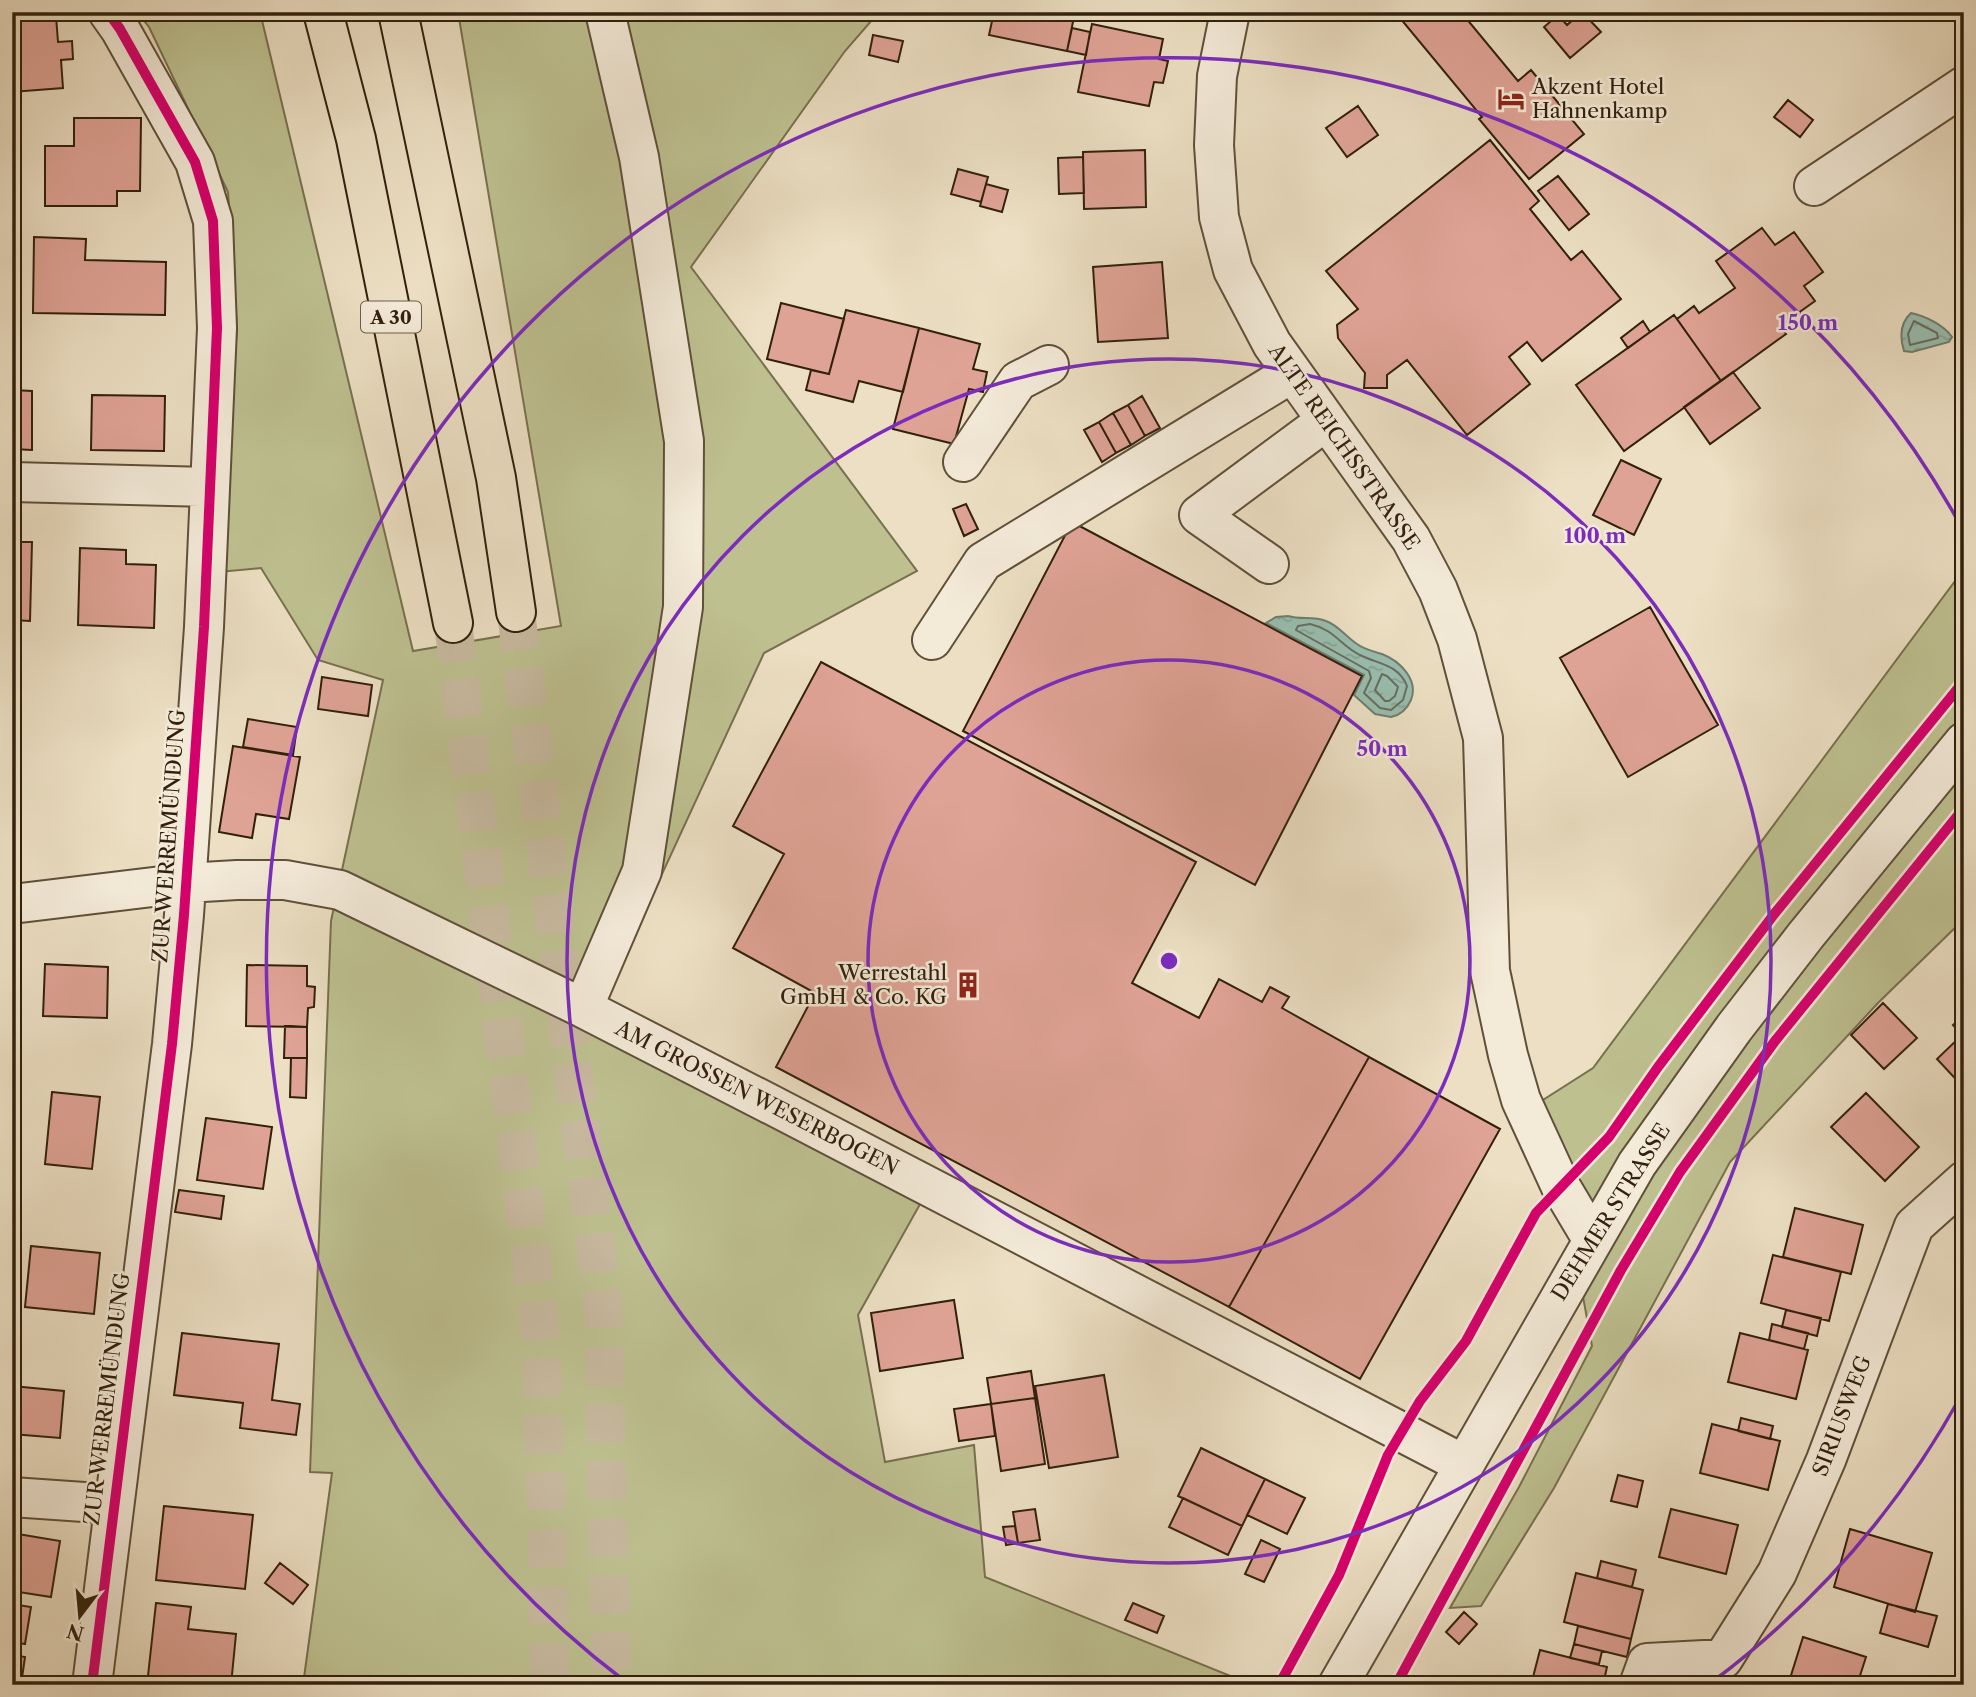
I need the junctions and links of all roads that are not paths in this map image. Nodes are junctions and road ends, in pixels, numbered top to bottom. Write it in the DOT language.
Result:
graph roads {
  1 [pos="108,12"];
  2 [pos="323,12"];
  3 [pos="398,12"];
  4 [pos="605,12"];
  5 [pos="1230,12"];
  6 [pos="1964,86"];
  7 [pos="1814,186"];
  8 [pos="1048,365"];
  9 [pos="1292,373"];
  10 [pos="1326,421"];
  11 [pos="963,462"];
  12 [pos="12,482"];
  13 [pos="209,487"];
  14 [pos="1269,564"];
  15 [pos="516,612"];
  16 [pos="453,623"];
  17 [pos="932,639"];
  18 [pos="1964,742"];
  19 [pos="186,883"];
  20 [pos="12,904"];
  21 [pos="583,1009"];
  22 [pos="1964,1181"];
  23 [pos="1592,1239"];
  24 [pos="1462,1464"];
  25 [pos="12,1497"];
  26 [pos="113,1504"];
  27 [pos="92,1685"];
  28 [pos="1338,1685"];
  29 [pos="1639,1685"];
  1 -- 13 [label="street, ZUR WERREMÜNDUNG"];
  2 -- 16 [label="highway, A 30"];
  3 -- 15 [label="highway"];
  4 -- 21 [label="street"];
  5 -- 9 [label="street, ALTE REICHSSTRASSE"];
  6 -- 7 [label="street"];
  8 -- 11 [label="street"];
  9 -- 10 [label="street, ALTE REICHSSTRASSE"];
  9 -- 17 [label="street"];
  10 -- 14 [label="street"];
  10 -- 23 [label="street, ALTE REICHSSTRASSE"];
  12 -- 13 [label="street"];
  13 -- 19 [label="street, ZUR WERREMÜNDUNG"];
  18 -- 23 [label="street, DEHMER STRASSE"];
  19 -- 20 [label="street, AM GROSSEN WESERBOGEN"];
  19 -- 21 [label="street, AM GROSSEN WESERBOGEN"];
  19 -- 26 [label="street, ZUR WERREMÜNDUNG"];
  21 -- 24 [label="street, AM GROSSEN WESERBOGEN"];
  22 -- 29 [label="street, SIRIUSWEG"];
  23 -- 24 [label="street, DEHMER STRASSE"];
  24 -- 28 [label="street, DEHMER STRASSE"];
  25 -- 26 [label="street"];
  26 -- 27 [label="street, ZUR WERREMÜNDUNG"];
}
